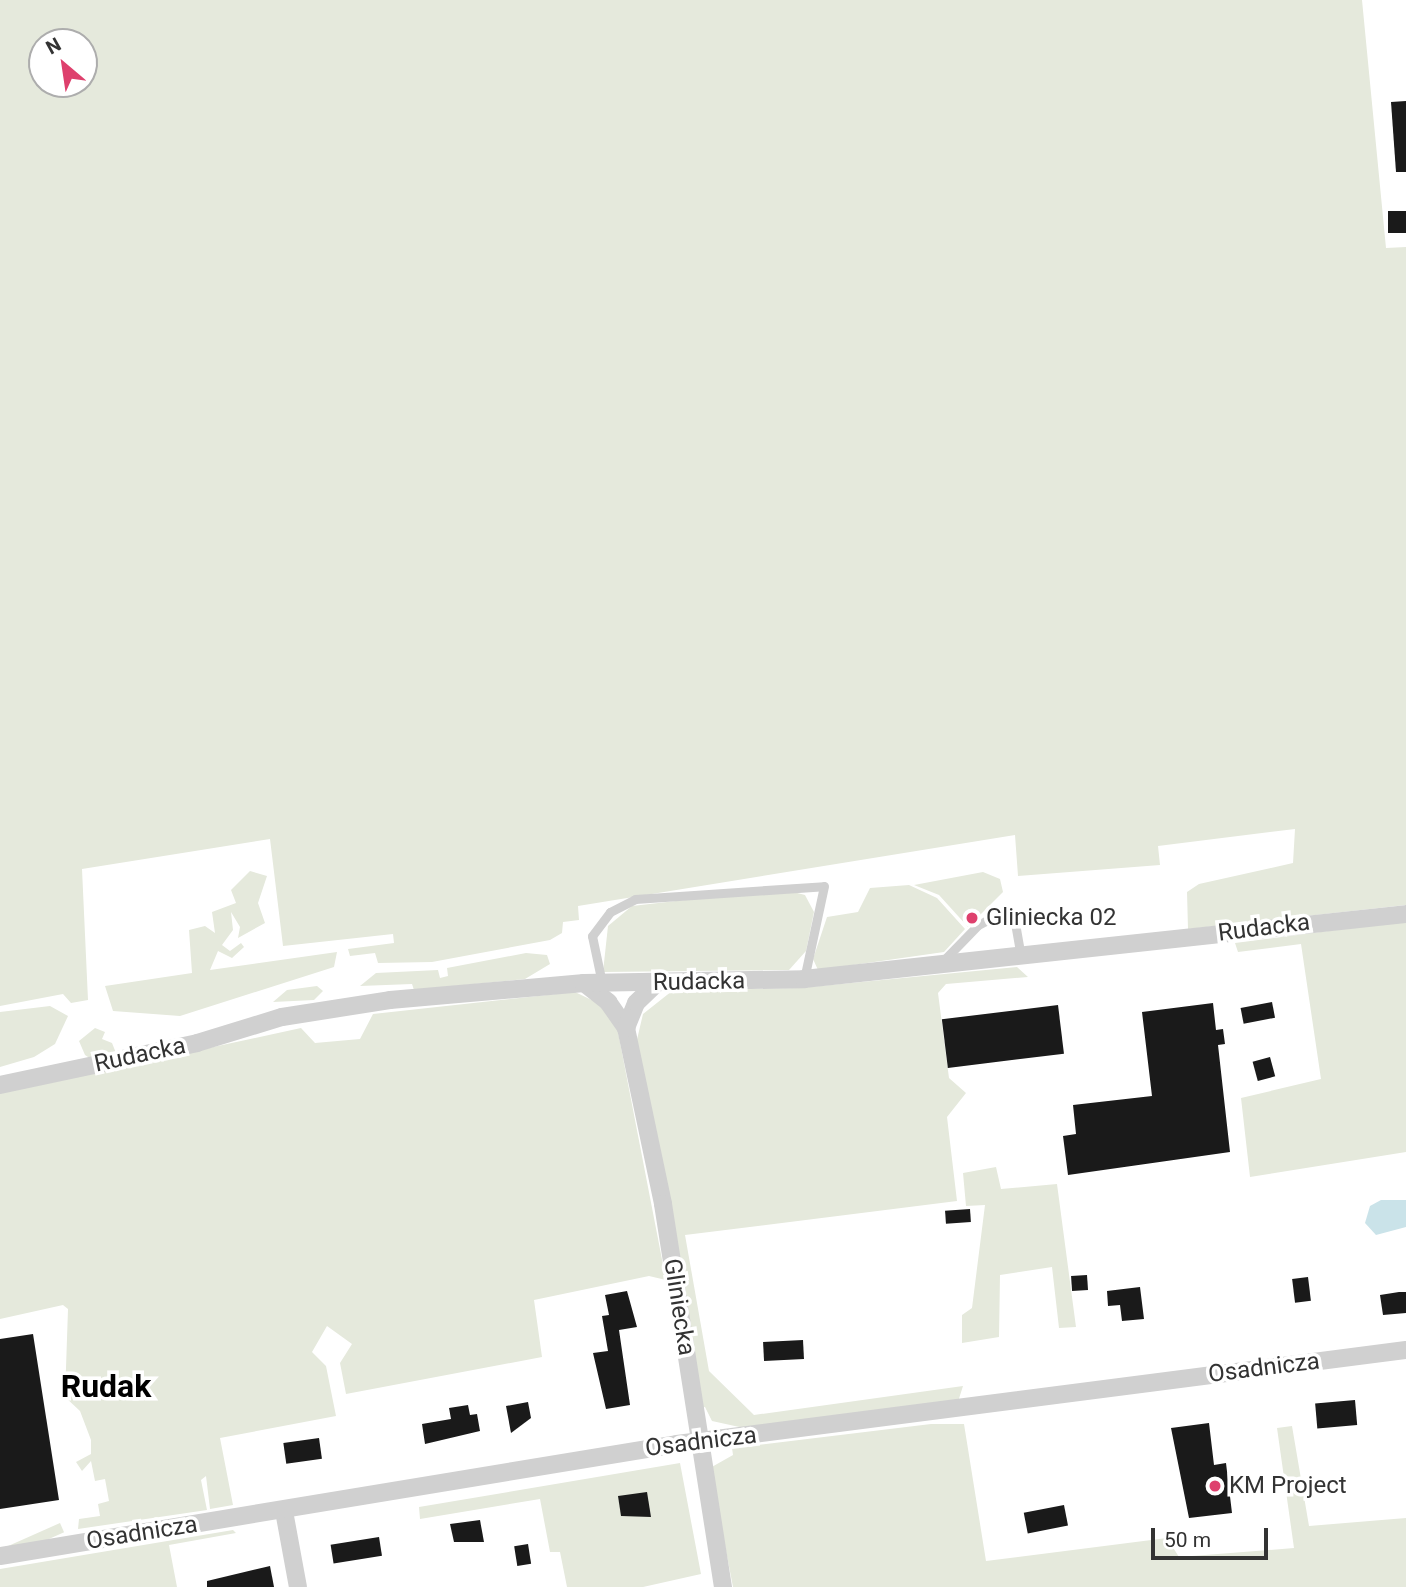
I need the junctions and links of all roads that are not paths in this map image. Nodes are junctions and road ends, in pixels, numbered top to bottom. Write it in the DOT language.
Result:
graph roads {
  1 [pos="1406,914"];
  2 [pos="1021,957"];
  3 [pos="933,967"];
  4 [pos="804,979"];
  5 [pos="659,982"];
  6 [pos="584,983"];
  7 [pos="602,983"];
  8 [pos="626,1028"];
  9 [pos="0,1085"];
  10 [pos="1406,1350"];
  11 [pos="700,1441"];
  12 [pos="284,1511"];
  13 [pos="0,1556"];
  14 [pos="298,1587"];
  15 [pos="723,1587"];
  1 -- 2 [label="street, Rudacka"];
  2 -- 3 [label="street, Rudacka"];
  2 -- 3 [label="lane"];
  3 -- 4 [label="street, Rudacka"];
  4 -- 5 [label="street, Rudacka"];
  4 -- 7 [label="lane"];
  5 -- 7 [label="street, Rudacka"];
  5 -- 8 [label="street"];
  6 -- 7 [label="street, Rudacka"];
  6 -- 8 [label="street, Gliniecka"];
  6 -- 9 [label="street, Rudacka"];
  8 -- 11 [label="street, Gliniecka"];
  10 -- 11 [label="street, Osadnicza"];
  11 -- 12 [label="street, Osadnicza"];
  11 -- 15 [label="street, Gliniecka"];
  12 -- 13 [label="street, Osadnicza"];
  12 -- 14 [label="street"];
}
